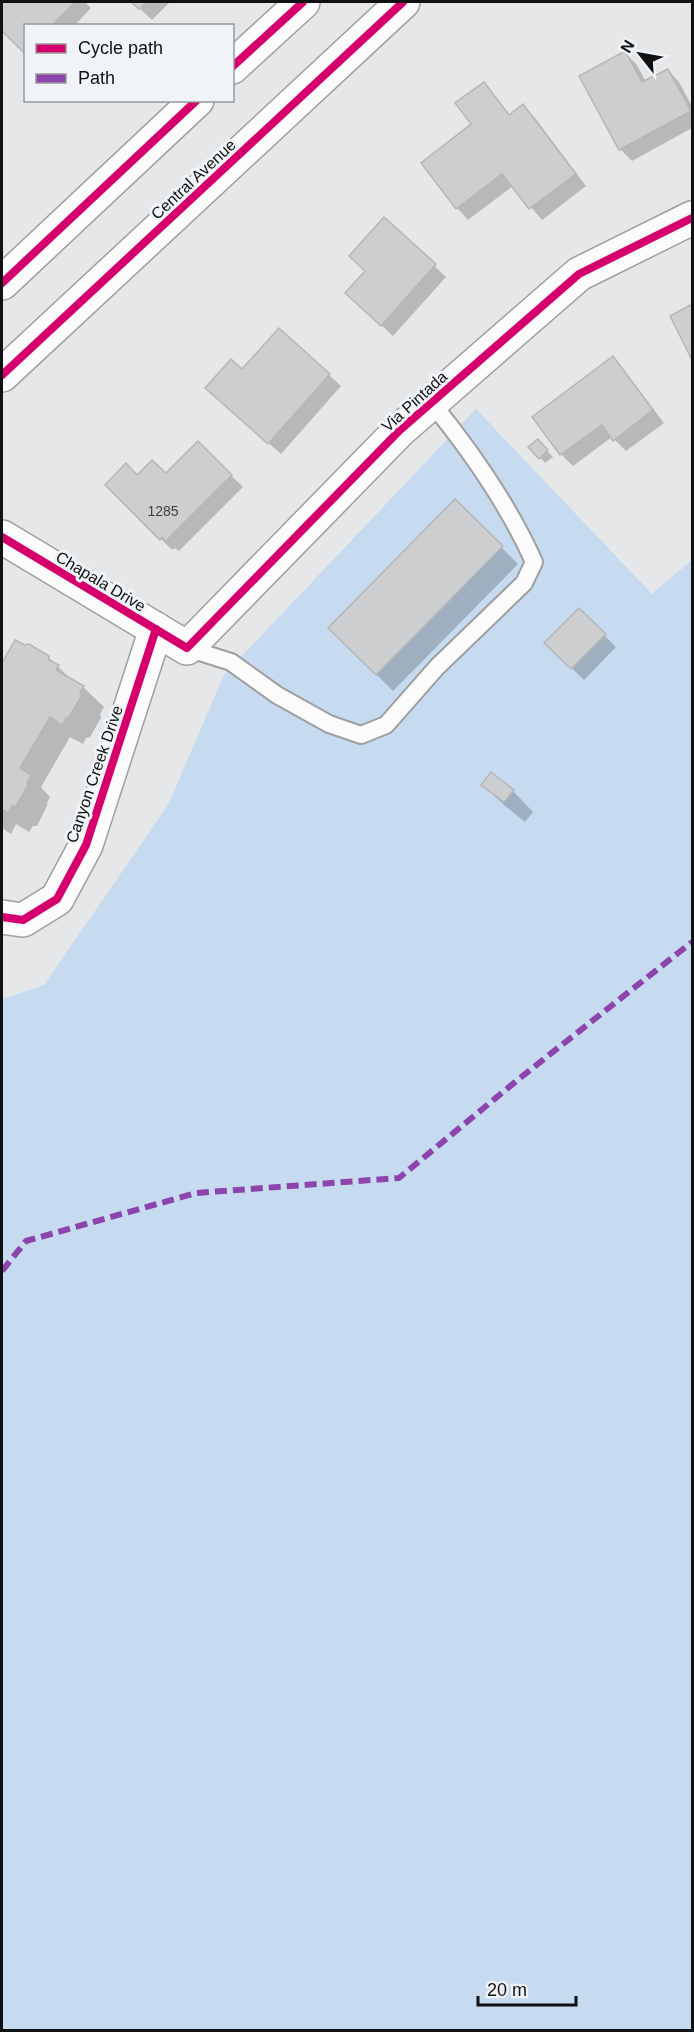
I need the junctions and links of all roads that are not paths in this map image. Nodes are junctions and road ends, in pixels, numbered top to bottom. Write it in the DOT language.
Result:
graph roads {
  1 [pos="303,2"];
  2 [pos="403,2"];
  3 [pos="234,66"];
  4 [pos="195,102"];
  5 [pos="693,218"];
  6 [pos="2,283"];
  7 [pos="2,375"];
  8 [pos="431,402"];
  9 [pos="2,537"];
  10 [pos="156,629"];
  11 [pos="187,648"];
  12 [pos="2,917"];
  1 -- 3 [label="street"];
  2 -- 7 [label="street, Central Avenue"];
  4 -- 6 [label="street"];
  5 -- 8 [label="street, Via Pintada"];
  8 -- 11 [label="street, Via Pintada"];
  8 -- 11 [label="lane"];
  9 -- 10 [label="street, Chapala Drive"];
  10 -- 11 [label="street, Chapala Drive"];
  10 -- 12 [label="street, Canyon Creek Drive"];
}
